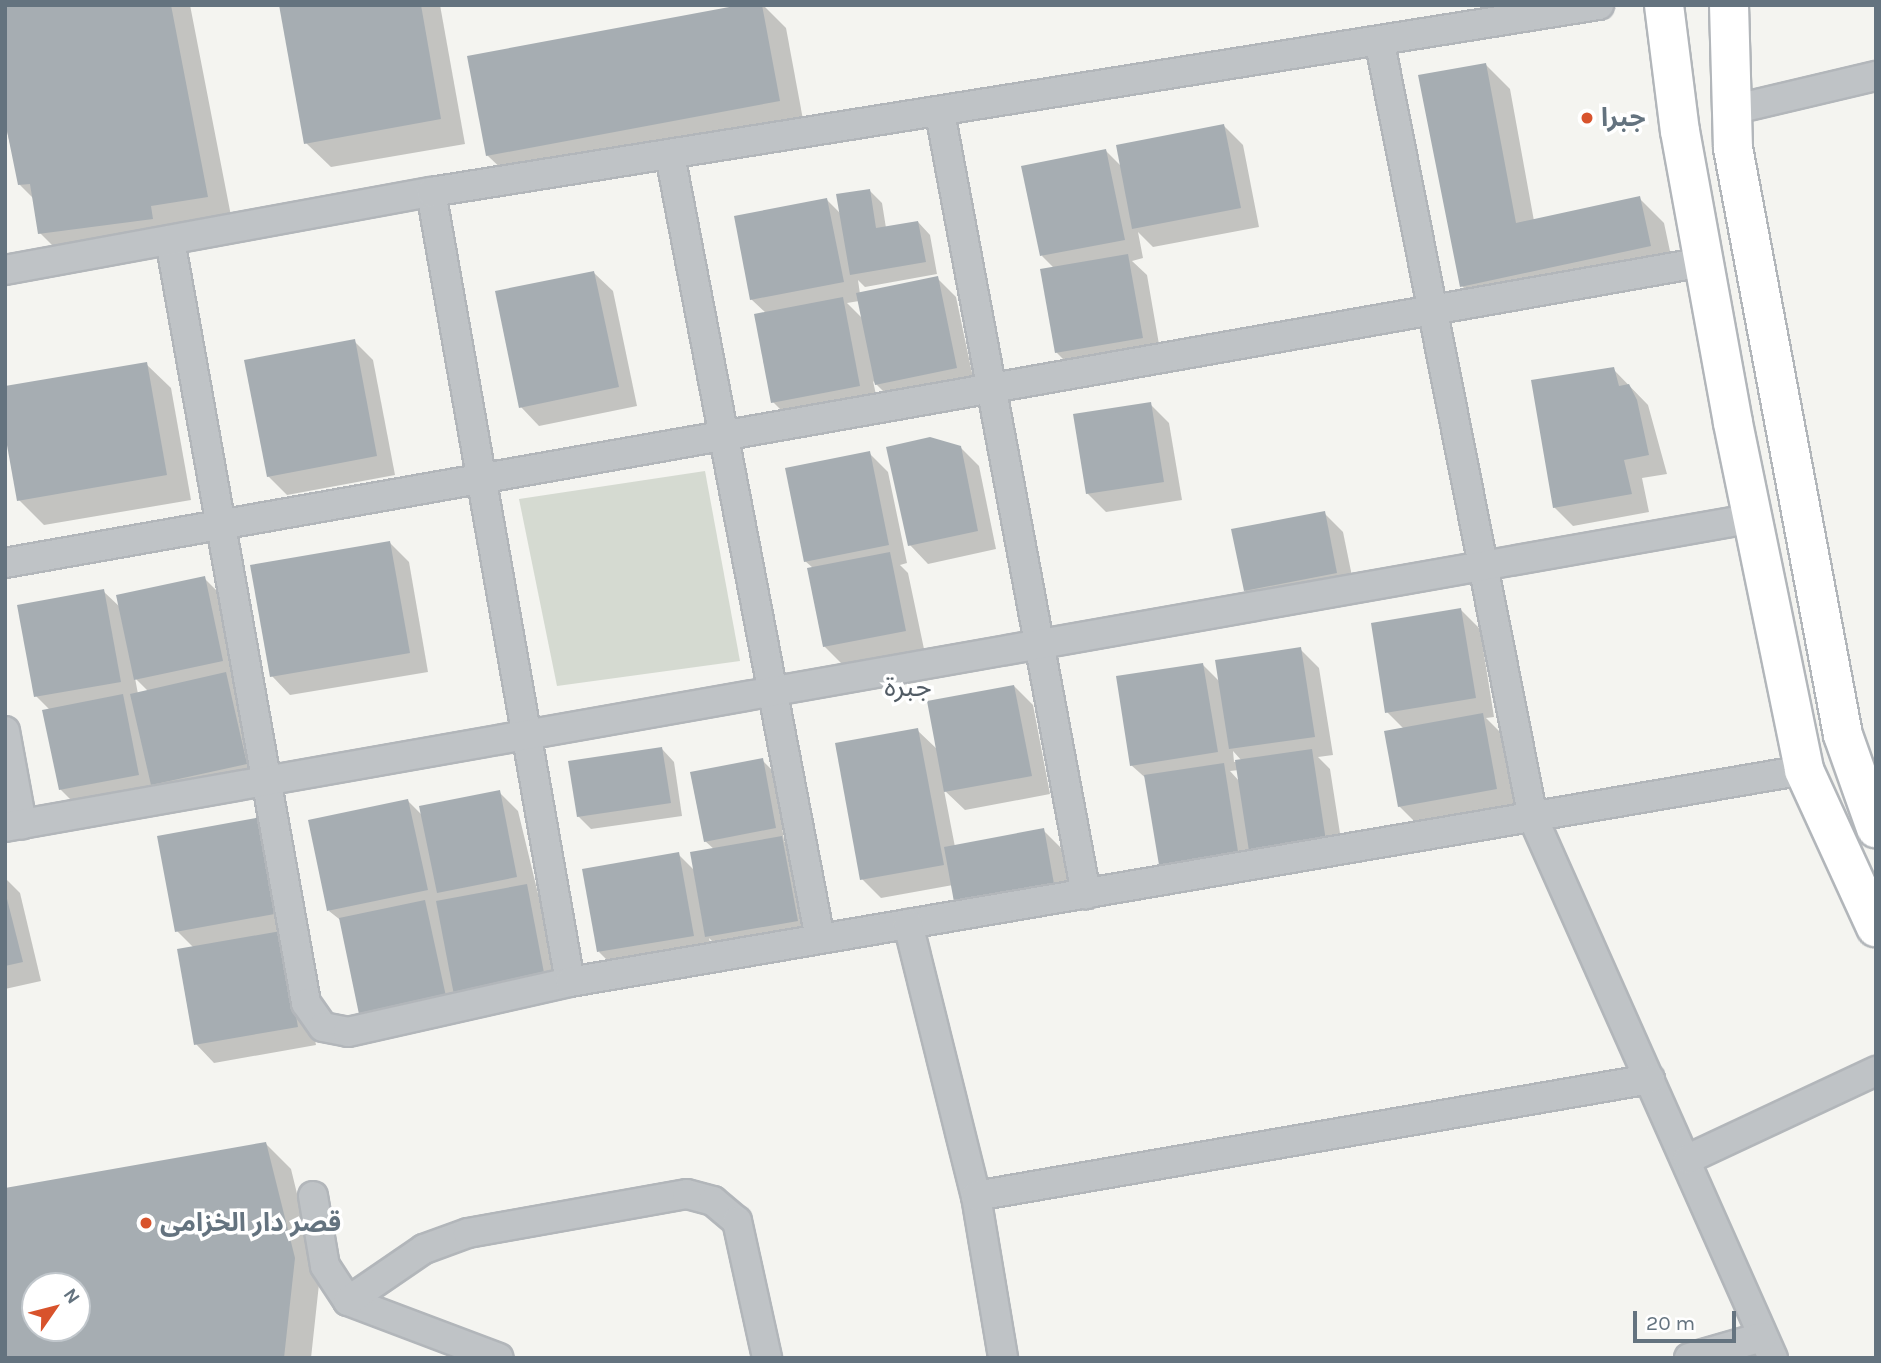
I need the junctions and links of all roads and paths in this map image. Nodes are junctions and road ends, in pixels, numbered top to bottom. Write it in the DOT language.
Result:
graph roads {
  1 [pos="1599,5"];
  2 [pos="1664,5"];
  3 [pos="1729,5"];
  4 [pos="1380,44"];
  5 [pos="1876,76"];
  6 [pos="1732,110"];
  7 [pos="940,114"];
  8 [pos="670,155"];
  9 [pos="431,192"];
  10 [pos="170,240"];
  11 [pos="1704,262"];
  12 [pos="5,270"];
  13 [pos="1433,311"];
  14 [pos="993,392"];
  15 [pos="723,436"];
  16 [pos="481,475"];
  17 [pos="1753,518"];
  18 [pos="219,523"];
  19 [pos="5,563"];
  20 [pos="1483,566"];
  21 [pos="1040,644"];
  22 [pos="772,691"];
  23 [pos="5,731"];
  24 [pos="526,735"];
  25 [pos="1804,770"];
  26 [pos="263,781"];
  27 [pos="1533,818"];
  28 [pos="13,825"];
  29 [pos="1876,828"];
  30 [pos="1086,894"];
  31 [pos="908,924"];
  32 [pos="1876,927"];
  33 [pos="820,939"];
  34 [pos="570,982"];
  35 [pos="1876,1071"];
  36 [pos="1650,1079"];
  37 [pos="1688,1159"];
  38 [pos="313,1196"];
  39 [pos="976,1196"];
  40 [pos="348,1301"];
  41 [pos="1767,1348"];
  42 [pos="499,1358"];
  43 [pos="767,1358"];
  44 [pos="1003,1358"];
  45 [pos="1689,1358"];
  1 -- 4 [label="street"];
  2 -- 11 [label="street"];
  3 -- 6 [label="street"];
  4 -- 7 [label="street"];
  4 -- 13 [label="street"];
  5 -- 6 [label="street"];
  6 -- 29 [label="street"];
  7 -- 8 [label="street"];
  7 -- 14 [label="street"];
  8 -- 9 [label="street"];
  8 -- 15 [label="street"];
  9 -- 10 [label="street"];
  9 -- 16 [label="street"];
  10 -- 12 [label="street"];
  10 -- 18 [label="street"];
  11 -- 13 [label="street"];
  11 -- 17 [label="street"];
  13 -- 14 [label="street"];
  13 -- 20 [label="street"];
  14 -- 15 [label="street"];
  14 -- 21 [label="street"];
  15 -- 16 [label="street"];
  15 -- 22 [label="street"];
  16 -- 18 [label="street"];
  16 -- 24 [label="street"];
  17 -- 20 [label="street"];
  17 -- 25 [label="street"];
  18 -- 19 [label="street"];
  18 -- 26 [label="street"];
  20 -- 21 [label="street"];
  20 -- 27 [label="street"];
  21 -- 22 [label="street"];
  21 -- 30 [label="street"];
  22 -- 24 [label="street"];
  22 -- 33 [label="street"];
  23 -- 28 [label="street"];
  24 -- 26 [label="street"];
  24 -- 34 [label="street"];
  25 -- 27 [label="street"];
  25 -- 32 [label="street"];
  26 -- 28 [label="street"];
  26 -- 34 [label="street"];
  27 -- 30 [label="street"];
  27 -- 36 [label="street"];
  30 -- 31 [label="street"];
  31 -- 33 [label="street"];
  31 -- 39 [label="street"];
  33 -- 34 [label="street"];
  35 -- 37 [label="street"];
  36 -- 37 [label="street"];
  36 -- 39 [label="street"];
  37 -- 41 [label="street"];
  38 -- 40 [label="street"];
  39 -- 44 [label="street"];
  40 -- 42 [label="street"];
  40 -- 43 [label="street"];
  41 -- 45 [label="street"];
}
